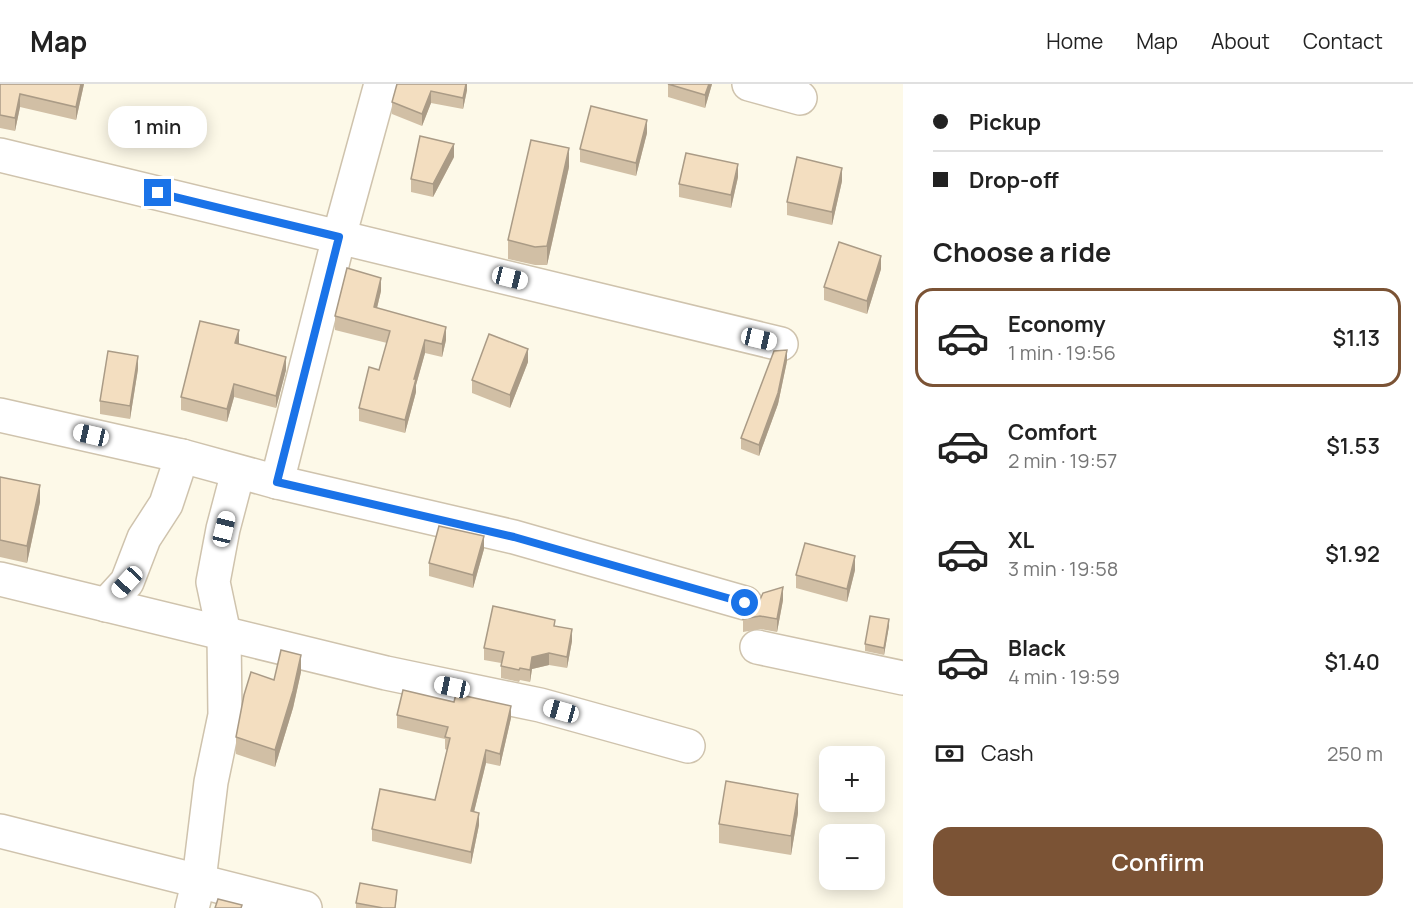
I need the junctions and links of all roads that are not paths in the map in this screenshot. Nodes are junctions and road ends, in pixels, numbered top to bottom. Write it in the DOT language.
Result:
graph roads {
  1 [pos="381,84"];
  2 [pos="748,84"];
  3 [pos="800,98"];
  4 [pos="0,155"];
  5 [pos="339,237"];
  6 [pos="781,344"];
  7 [pos="0,415"];
  8 [pos="182,456"];
  9 [pos="238,472"];
  10 [pos="277,482"];
  11 [pos="0,579"];
  12 [pos="745,603"];
  13 [pos="106,605"];
  14 [pos="224,634"];
  15 [pos="757,646"];
  16 [pos="903,678"];
  17 [pos="688,746"];
  18 [pos="0,831"];
  19 [pos="195,894"];
  20 [pos="305,908"];
  1 -- 5 [label="street"];
  2 -- 3 [label="street"];
  4 -- 5 [label="street"];
  5 -- 6 [label="street"];
  5 -- 10 [label="street"];
  7 -- 8 [label="street"];
  8 -- 9 [label="street"];
  8 -- 13 [label="street"];
  9 -- 10 [label="street"];
  9 -- 14 [label="street"];
  10 -- 12 [label="street"];
  11 -- 13 [label="street"];
  13 -- 14 [label="street"];
  14 -- 17 [label="street"];
  14 -- 19 [label="street"];
  15 -- 16 [label="street"];
  18 -- 19 [label="street"];
  19 -- 20 [label="street"];
}
